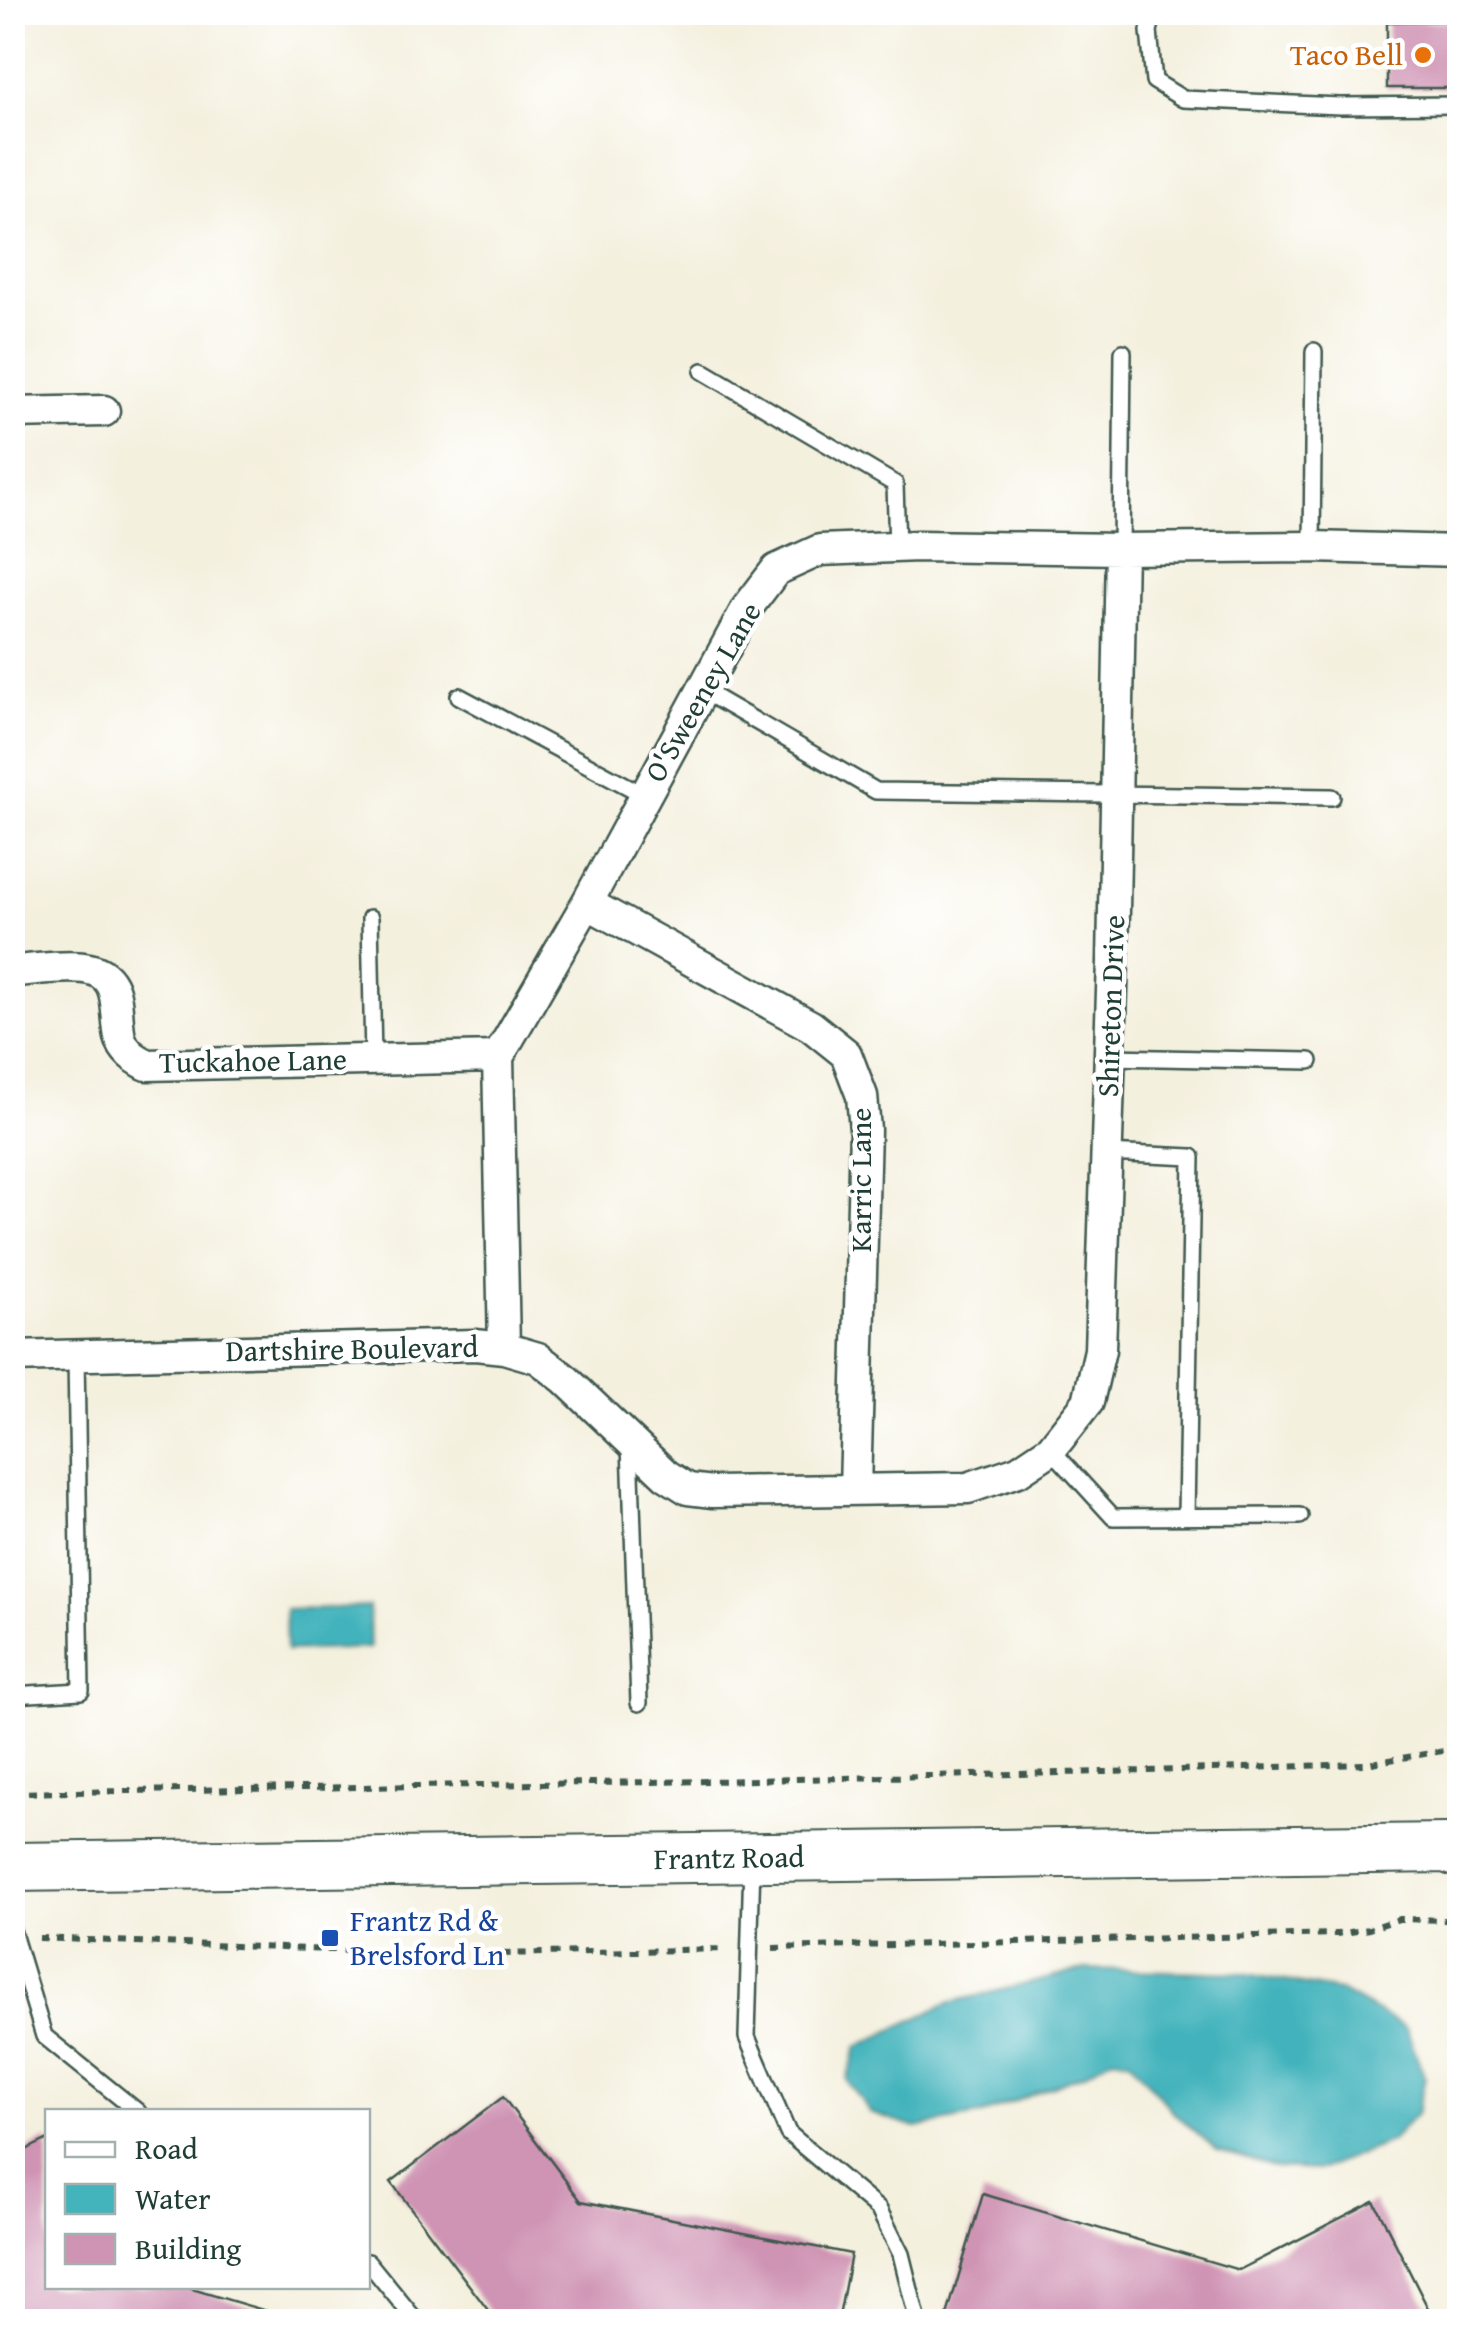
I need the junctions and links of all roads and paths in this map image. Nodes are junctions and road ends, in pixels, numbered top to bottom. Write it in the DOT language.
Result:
graph roads {
  1 [pos="1154,12"];
  2 [pos="1460,105"];
  3 [pos="1314,350"];
  4 [pos="1122,352"];
  5 [pos="703,371"];
  6 [pos="104,410"];
  7 [pos="12,412"];
  8 [pos="1312,547"];
  9 [pos="898,548"];
  10 [pos="1121,549"];
  11 [pos="1460,551"];
  12 [pos="702,690"];
  13 [pos="459,696"];
  14 [pos="1117,794"];
  15 [pos="644,795"];
  16 [pos="1332,797"];
  17 [pos="587,903"];
  18 [pos="370,918"];
  19 [pos="12,970"];
  20 [pos="498,1057"];
  21 [pos="1110,1057"];
  22 [pos="374,1058"];
  23 [pos="1310,1061"];
  24 [pos="1106,1153"];
  25 [pos="504,1348"];
  26 [pos="76,1355"];
  27 [pos="12,1357"];
  28 [pos="630,1441"];
  29 [pos="1050,1449"];
  30 [pos="855,1488"];
  31 [pos="1186,1516"];
  32 [pos="1300,1516"];
  33 [pos="12,1695"];
  34 [pos="639,1703"];
  35 [pos="1460,1748"];
  36 [pos="12,1793"];
  37 [pos="1455,1847"];
  38 [pos="752,1858"];
  39 [pos="12,1867"];
  40 [pos="12,1930"];
  41 [pos="134,2109"];
  42 [pos="370,2264"];
  43 [pos="417,2322"];
  44 [pos="918,2322"];
  1 -- 2 [label="lane"];
  3 -- 8 [label="lane"];
  4 -- 10 [label="lane"];
  5 -- 9 [label="lane"];
  6 -- 7 [label="street"];
  8 -- 10 [label="street, O'Sweeney Lane"];
  8 -- 11 [label="street, O'Sweeney Lane"];
  9 -- 10 [label="street, O'Sweeney Lane"];
  9 -- 12 [label="street, O'Sweeney Lane"];
  10 -- 14 [label="street, Shireton Drive"];
  12 -- 14 [label="lane"];
  12 -- 15 [label="street, O'Sweeney Lane"];
  13 -- 15 [label="lane"];
  14 -- 16 [label="lane"];
  14 -- 21 [label="street, Shireton Drive"];
  15 -- 17 [label="street, O'Sweeney Lane"];
  17 -- 20 [label="street, O'Sweeney Lane"];
  17 -- 30 [label="street, Karric Lane"];
  18 -- 22 [label="lane"];
  19 -- 22 [label="street, Tuckahoe Lane"];
  20 -- 22 [label="street, Tuckahoe Lane"];
  20 -- 25 [label="street"];
  21 -- 23 [label="lane"];
  21 -- 24 [label="street, Shireton Drive"];
  24 -- 29 [label="street, Shireton Drive"];
  24 -- 31 [label="lane"];
  25 -- 26 [label="street, Dartshire Boulevard"];
  25 -- 28 [label="street, Dartshire Boulevard"];
  26 -- 27 [label="street, Dartshire Boulevard"];
  26 -- 33 [label="lane"];
  28 -- 30 [label="street, Dartshire Boulevard"];
  28 -- 34 [label="lane"];
  29 -- 30 [label="street, Dartshire Boulevard"];
  29 -- 31 [label="lane"];
  31 -- 32 [label="lane"];
  35 -- 36 [label="path"];
  37 -- 38 [label="main road, Frantz Road"];
  38 -- 39 [label="main road, Frantz Road"];
  38 -- 44 [label="lane"];
  40 -- 41 [label="lane"];
  42 -- 43 [label="lane"];
}
